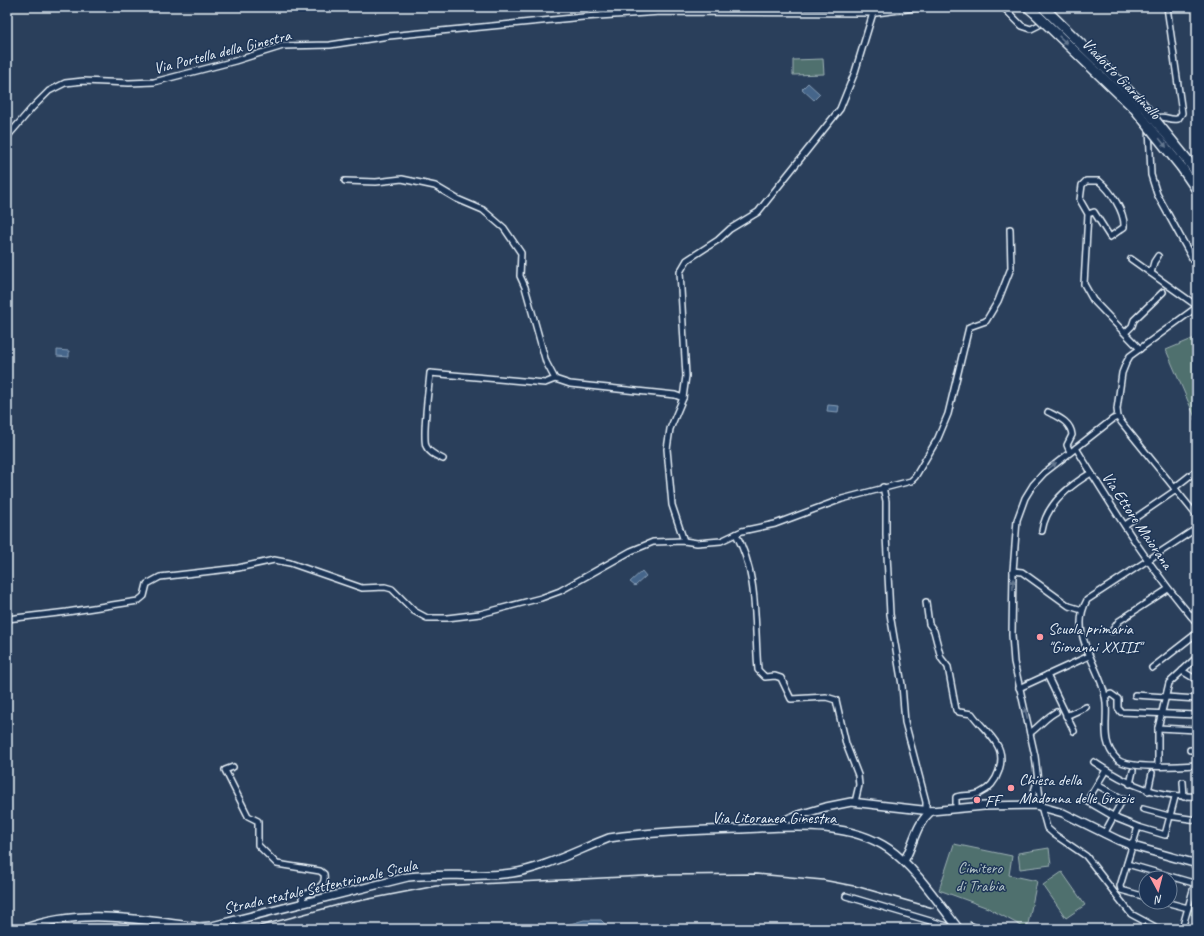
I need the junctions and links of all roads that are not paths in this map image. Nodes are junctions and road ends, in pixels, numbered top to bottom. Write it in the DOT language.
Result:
graph roads {
  1 [pos="924,7"];
  2 [pos="1003,7"];
  3 [pos="1043,7"];
  4 [pos="1049,7"];
  5 [pos="1167,7"];
  6 [pos="1032,10"];
  7 [pos="873,13"];
  8 [pos="7,137"];
  9 [pos="1186,165"];
  10 [pos="1197,173"];
  11 [pos="345,181"];
  12 [pos="1197,190"];
  13 [pos="1088,214"];
  14 [pos="1010,229"];
  15 [pos="1158,256"];
  16 [pos="1131,259"];
  17 [pos="1197,267"];
  18 [pos="1152,274"];
  19 [pos="1164,292"];
  20 [pos="1197,307"];
  21 [pos="1124,333"];
  22 [pos="1140,349"];
  23 [pos="555,379"];
  24 [pos="683,398"];
  25 [pos="1048,412"];
  26 [pos="1118,417"];
  27 [pos="1076,448"];
  28 [pos="1070,452"];
  29 [pos="443,459"];
  30 [pos="1197,470"];
  31 [pos="1091,473"];
  32 [pos="883,488"];
  33 [pos="1175,489"];
  34 [pos="1197,516"];
  35 [pos="1125,525"];
  36 [pos="1197,528"];
  37 [pos="1042,531"];
  38 [pos="736,534"];
  39 [pos="684,541"];
  40 [pos="1148,560"];
  41 [pos="1013,571"];
  42 [pos="1168,589"];
  43 [pos="926,602"];
  44 [pos="1082,610"];
  45 [pos="1197,611"];
  46 [pos="1191,616"];
  47 [pos="7,618"];
  48 [pos="1197,623"];
  49 [pos="1112,631"];
  50 [pos="1197,633"];
  51 [pos="1089,656"];
  52 [pos="1197,657"];
  53 [pos="1152,668"];
  54 [pos="1182,671"];
  55 [pos="1047,675"];
  56 [pos="1197,680"];
  57 [pos="1019,688"];
  58 [pos="1135,695"];
  59 [pos="1106,696"];
  60 [pos="1166,697"];
  61 [pos="1197,699"];
  62 [pos="1086,707"];
  63 [pos="1056,712"];
  64 [pos="1162,714"];
  65 [pos="1197,715"];
  66 [pos="1066,716"];
  67 [pos="1158,728"];
  68 [pos="1197,730"];
  69 [pos="1074,731"];
  70 [pos="1030,733"];
  71 [pos="1190,750"];
  72 [pos="1197,750"];
  73 [pos="1094,762"];
  74 [pos="1158,766"];
  75 [pos="1197,766"];
  76 [pos="233,767"];
  77 [pos="1106,770"];
  78 [pos="1133,771"];
  79 [pos="1152,773"];
  80 [pos="1039,778"];
  81 [pos="1184,782"];
  82 [pos="1130,784"];
  83 [pos="1097,785"];
  84 [pos="1148,790"];
  85 [pos="1197,796"];
  86 [pos="1175,797"];
  87 [pos="1184,797"];
  88 [pos="855,802"];
  89 [pos="1025,805"];
  90 [pos="1041,806"];
  91 [pos="956,808"];
  92 [pos="1143,809"];
  93 [pos="928,810"];
  94 [pos="1114,816"];
  95 [pos="1169,816"];
  96 [pos="1197,820"];
  97 [pos="780,827"];
  98 [pos="1138,827"];
  99 [pos="668,832"];
  100 [pos="1104,834"];
  101 [pos="1133,846"];
  102 [pos="904,861"];
  103 [pos="1126,864"];
  104 [pos="1197,864"];
  105 [pos="1196,883"];
  106 [pos="1138,895"];
  107 [pos="846,896"];
  108 [pos="304,903"];
  109 [pos="1178,905"];
  110 [pos="1188,908"];
  111 [pos="23,929"];
  112 [pos="950,929"];
  113 [pos="959,929"];
  114 [pos="1159,929"];
  115 [pos="1182,929"];
  1 -- 7 [label="street, Via Portella della Ginestra"];
  2 -- 4 [label="street"];
  3 -- 9 [label="highway, Viadotto Giardinello, bridge"];
  5 -- 17 [label="street"];
  6 -- 9 [label="highway, Viadotto Giardinello, one-way, bridge"];
  7 -- 8 [label="street, Via Portella della Ginestra"];
  7 -- 24 [label="street"];
  9 -- 10 [label="highway"];
  9 -- 12 [label="highway"];
  11 -- 23 [label="street"];
  13 -- 13 [label="street"];
  13 -- 21 [label="street"];
  14 -- 32 [label="street"];
  15 -- 18 [label="street"];
  16 -- 18 [label="street"];
  18 -- 20 [label="street"];
  19 -- 21 [label="street"];
  20 -- 22 [label="street"];
  21 -- 22 [label="street"];
  22 -- 26 [label="street"];
  23 -- 24 [label="street"];
  23 -- 29 [label="street"];
  24 -- 39 [label="street"];
  25 -- 28 [label="street"];
  26 -- 27 [label="street"];
  26 -- 33 [label="street"];
  27 -- 28 [label="street"];
  27 -- 31 [label="street, Via Ettore Maiorana"];
  41 -- 28 [label="street, one-way"];
  30 -- 33 [label="street"];
  31 -- 35 [label="street, Via Ettore Maiorana"];
  31 -- 37 [label="street"];
  32 -- 38 [label="street"];
  32 -- 93 [label="street"];
  33 -- 34 [label="street"];
  33 -- 35 [label="street"];
  35 -- 40 [label="street, Via Ettore Maiorana"];
  36 -- 40 [label="street"];
  38 -- 39 [label="street"];
  38 -- 88 [label="street"];
  39 -- 47 [label="street"];
  40 -- 42 [label="street, Via Ettore Maiorana"];
  40 -- 44 [label="street"];
  41 -- 44 [label="street"];
  57 -- 41 [label="street, one-way"];
  42 -- 46 [label="street, Via Ettore Maiorana"];
  42 -- 49 [label="street"];
  43 -- 91 [label="street"];
  44 -- 51 [label="street"];
  45 -- 46 [label="street"];
  46 -- 48 [label="street, Via Ettore Maiorana"];
  50 -- 53 [label="street"];
  51 -- 55 [label="street"];
  51 -- 59 [label="street"];
  52 -- 54 [label="street"];
  54 -- 56 [label="street"];
  54 -- 60 [label="street"];
  55 -- 57 [label="street"];
  55 -- 66 [label="street"];
  70 -- 57 [label="street, one-way"];
  58 -- 60 [label="street"];
  59 -- 64 [label="street"];
  59 -- 74 [label="street"];
  60 -- 61 [label="street"];
  60 -- 64 [label="street"];
  62 -- 66 [label="street"];
  63 -- 70 [label="street"];
  64 -- 65 [label="street"];
  64 -- 67 [label="street"];
  66 -- 69 [label="street"];
  67 -- 68 [label="street"];
  67 -- 74 [label="street"];
  70 -- 80 [label="street"];
  71 -- 72 [label="street"];
  73 -- 77 [label="street"];
  74 -- 75 [label="street"];
  76 -- 108 [label="street"];
  77 -- 82 [label="street"];
  77 -- 83 [label="street"];
  78 -- 82 [label="street"];
  79 -- 84 [label="street"];
  80 -- 89 [label="street"];
  80 -- 90 [label="street"];
  81 -- 87 [label="street"];
  82 -- 84 [label="street"];
  83 -- 94 [label="street"];
  83 -- 94 [label="street"];
  84 -- 86 [label="street"];
  85 -- 87 [label="street"];
  86 -- 87 [label="street"];
  86 -- 95 [label="street"];
  88 -- 93 [label="main road"];
  88 -- 97 [label="main road"];
  89 -- 90 [label="main road"];
  89 -- 91 [label="main road"];
  90 -- 100 [label="main road"];
  90 -- 114 [label="street"];
  91 -- 93 [label="main road"];
  92 -- 95 [label="street"];
  93 -- 102 [label="main road"];
  94 -- 98 [label="street"];
  94 -- 100 [label="street"];
  95 -- 96 [label="street"];
  95 -- 98 [label="street"];
  97 -- 99 [label="main road, Via Litoranea Ginestra"];
  97 -- 102 [label="main road, Via Litoranea Ginestra"];
  98 -- 101 [label="street"];
  99 -- 108 [label="main road, Strada statale Settentrionale Sicula"];
  100 -- 101 [label="main road"];
  101 -- 103 [label="street"];
  101 -- 104 [label="main road"];
  102 -- 113 [label="main road, Via Litoranea Ginestra"];
  103 -- 105 [label="street"];
  103 -- 106 [label="street"];
  105 -- 110 [label="street"];
  107 -- 112 [label="street"];
  108 -- 111 [label="main road, Strada statale Settentrionale Sicula"];
  109 -- 110 [label="street"];
  110 -- 115 [label="street"];
}
